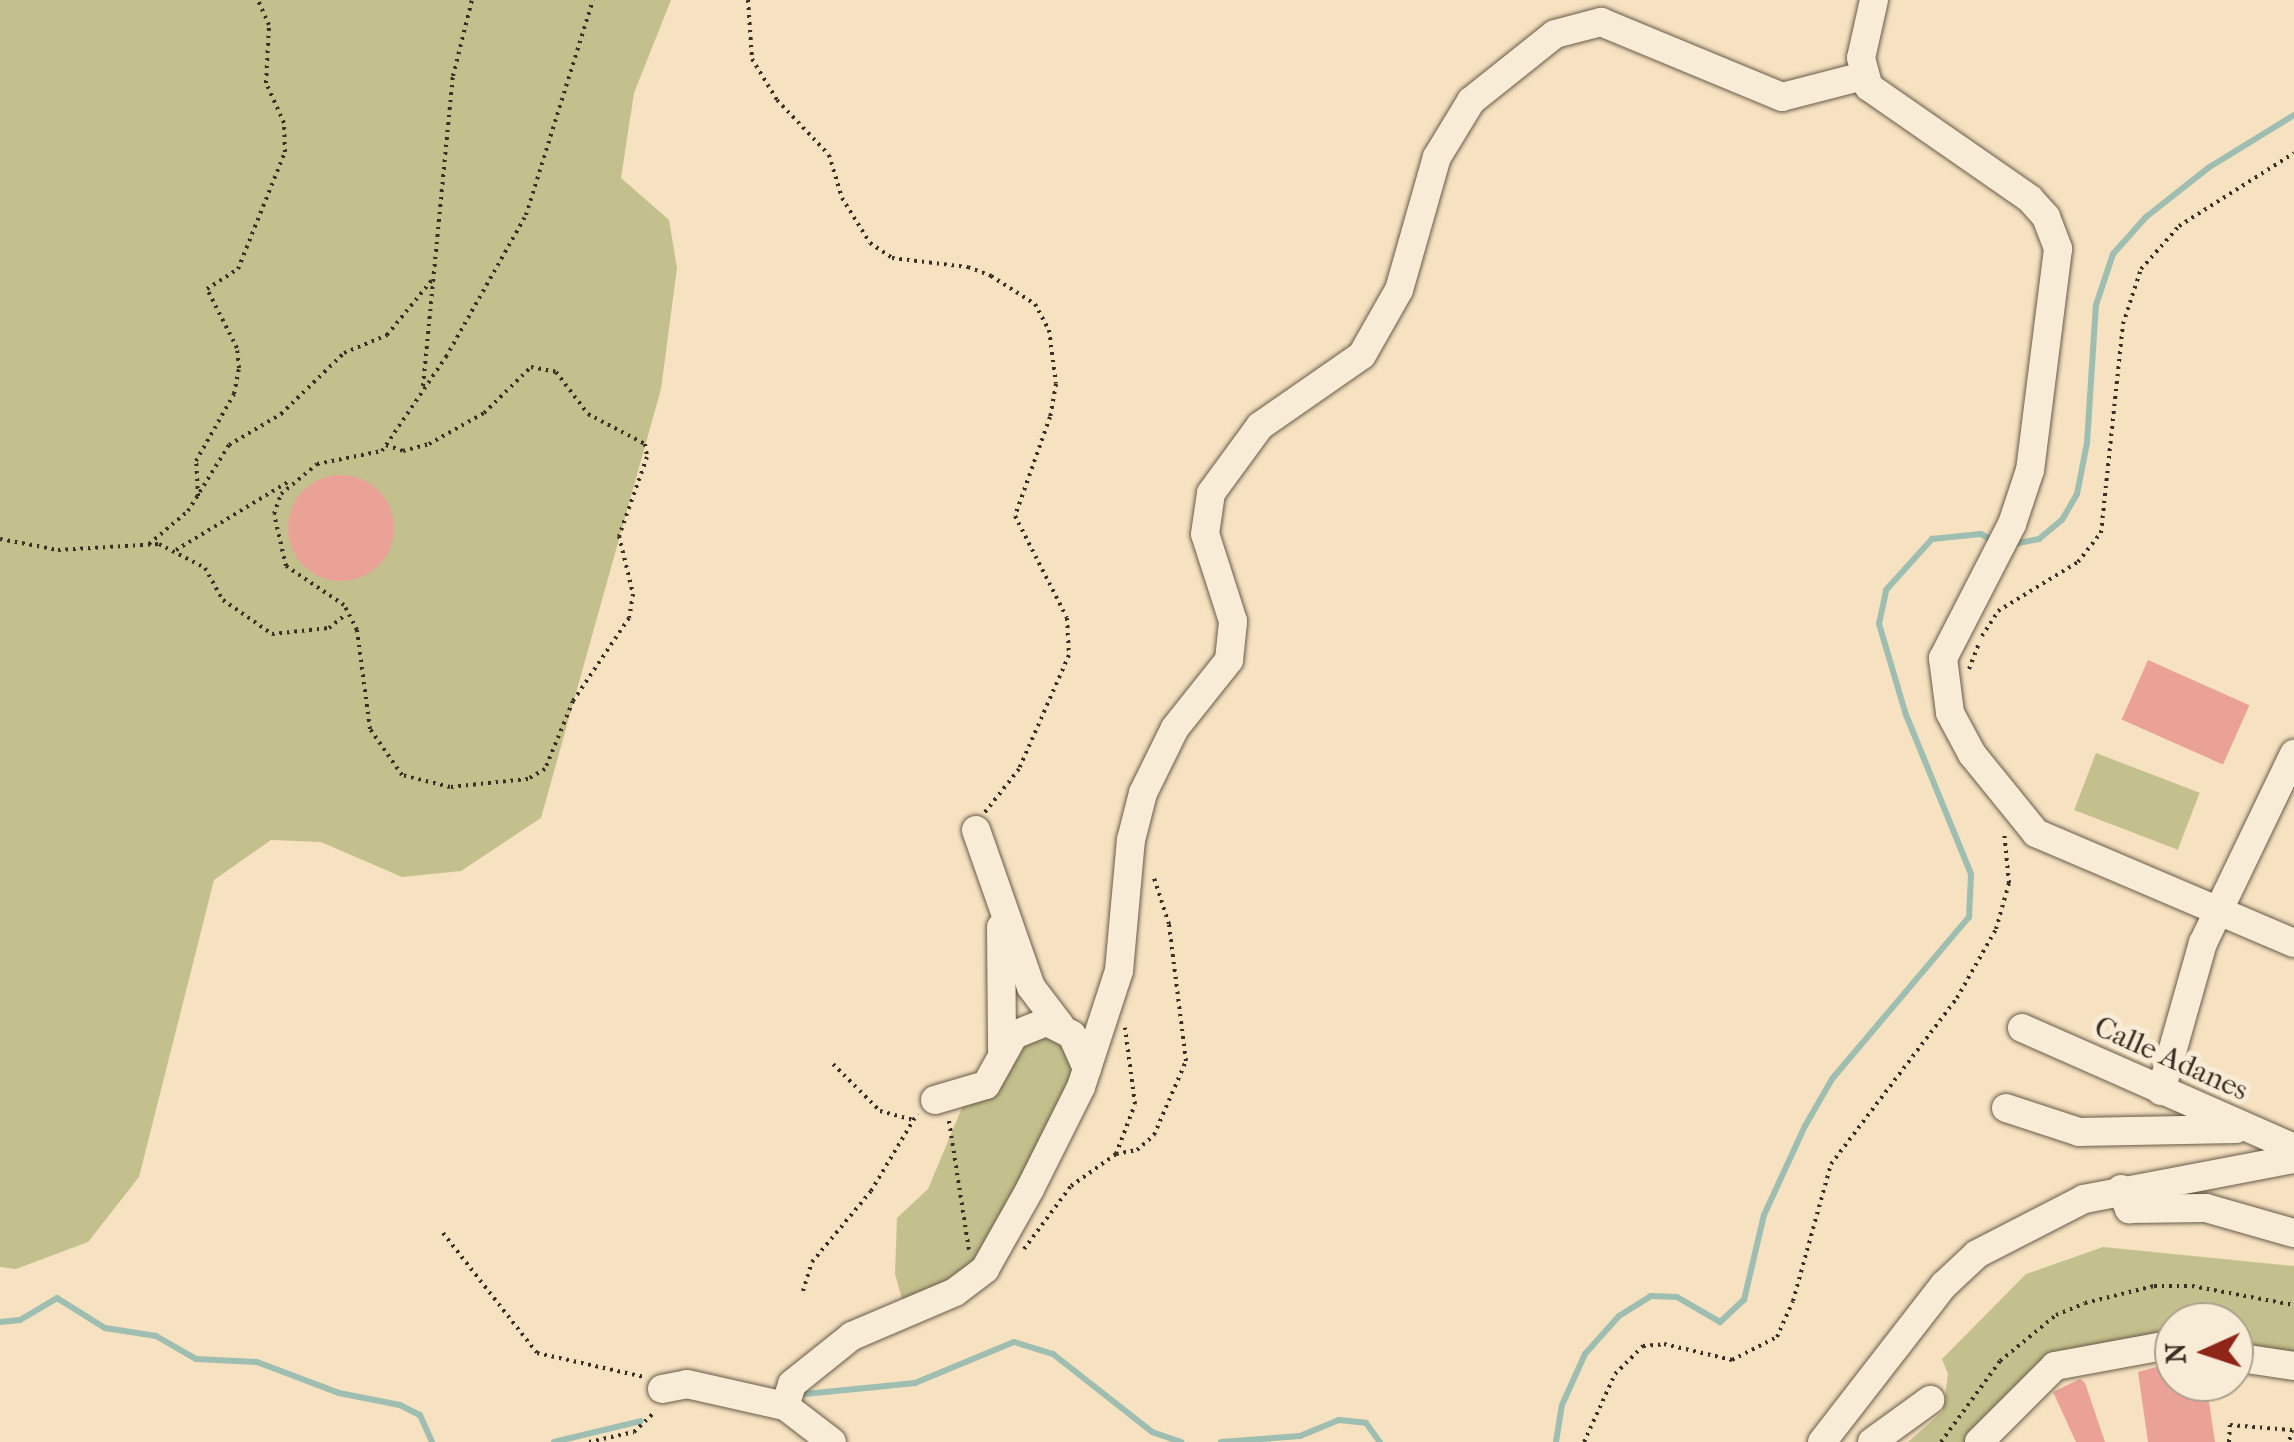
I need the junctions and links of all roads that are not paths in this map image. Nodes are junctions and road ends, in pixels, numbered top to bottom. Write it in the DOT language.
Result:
graph roads {
  1 [pos="1874,0"];
  2 [pos="1863,76"];
  3 [pos="2294,754"];
  4 [pos="976,830"];
  5 [pos="998,900"];
  6 [pos="2221,910"];
  7 [pos="2294,943"];
  8 [pos="1060,1025"];
  9 [pos="2022,1028"];
  10 [pos="1002,1050"];
  11 [pos="1087,1069"];
  12 [pos="2161,1091"];
  13 [pos="939,1100"];
  14 [pos="2006,1108"];
  15 [pos="2247,1129"];
  16 [pos="2294,1148"];
  17 [pos="2294,1160"];
  18 [pos="2121,1189"];
  19 [pos="2294,1233"];
  20 [pos="2154,1348"];
  21 [pos="2254,1360"];
  22 [pos="2294,1366"];
  23 [pos="662,1389"];
  24 [pos="1930,1400"];
  25 [pos="785,1406"];
  26 [pos="832,1442"];
  27 [pos="1822,1442"];
  28 [pos="1872,1442"];
  29 [pos="1979,1442"];
  1 -- 2 [label="street"];
  2 -- 6 [label="street"];
  2 -- 11 [label="street"];
  3 -- 6 [label="street"];
  4 -- 5 [label="street"];
  5 -- 8 [label="street"];
  5 -- 10 [label="street"];
  6 -- 7 [label="street"];
  6 -- 12 [label="street"];
  8 -- 10 [label="street"];
  8 -- 11 [label="street"];
  9 -- 12 [label="street, Calle Adanes"];
  10 -- 13 [label="street"];
  11 -- 25 [label="street"];
  12 -- 15 [label="street, Calle Adanes"];
  14 -- 15 [label="street"];
  15 -- 16 [label="street, Calle Adanes"];
  17 -- 18 [label="street"];
  18 -- 19 [label="street"];
  18 -- 27 [label="street"];
  20 -- 29 [label="street"];
  21 -- 22 [label="street"];
  23 -- 25 [label="street"];
  24 -- 28 [label="street"];
  25 -- 26 [label="street"];
}
